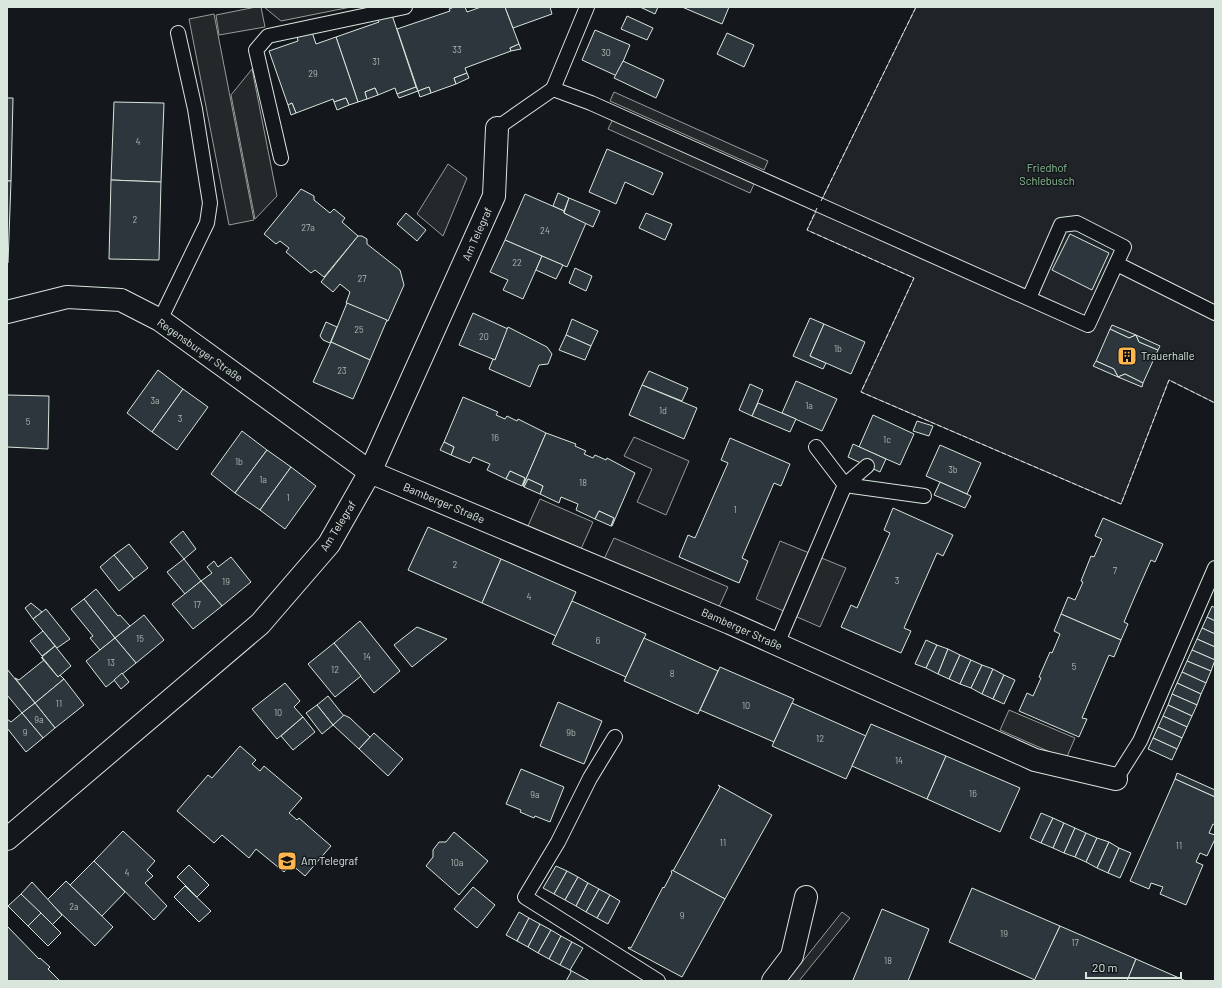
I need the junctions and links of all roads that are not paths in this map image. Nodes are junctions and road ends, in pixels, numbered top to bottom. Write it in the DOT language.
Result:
graph roads {
  1 [pos="405,7"];
  2 [pos="587,7"];
  3 [pos="178,33"];
  4 [pos="553,89"];
  5 [pos="497,128"];
  6 [pos="281,158"];
  7 [pos="1117,264"];
  8 [pos="1029,298"];
  9 [pos="7,312"];
  10 [pos="1215,313"];
  11 [pos="160,320"];
  12 [pos="816,447"];
  13 [pos="867,466"];
  14 [pos="370,472"];
  15 [pos="845,485"];
  16 [pos="924,496"];
  17 [pos="1215,568"];
  18 [pos="777,644"];
  19 [pos="615,737"];
  20 [pos="1116,779"];
  21 [pos="7,839"];
  22 [pos="806,897"];
  23 [pos="658,981"];
  24 [pos="772,981"];
  1 -- 6 [label="lane"];
  2 -- 4 [label="lane"];
  3 -- 11 [label="lane"];
  4 -- 5 [label="lane"];
  4 -- 8 [label="lane"];
  5 -- 14 [label="street, Am Telegraf"];
  7 -- 8 [label="lane"];
  7 -- 8 [label="lane"];
  7 -- 10 [label="lane"];
  9 -- 11 [label="street, Regensburger Straße"];
  11 -- 14 [label="street, Regensburger Straße"];
  12 -- 15 [label="lane"];
  13 -- 15 [label="lane"];
  14 -- 18 [label="street, Bamberger Straße"];
  14 -- 21 [label="street, Am Telegraf"];
  15 -- 16 [label="lane"];
  15 -- 18 [label="lane"];
  17 -- 20 [label="lane"];
  18 -- 20 [label="street, Bamberger Straße"];
  19 -- 23 [label="lane"];
  22 -- 24 [label="street"];
}
